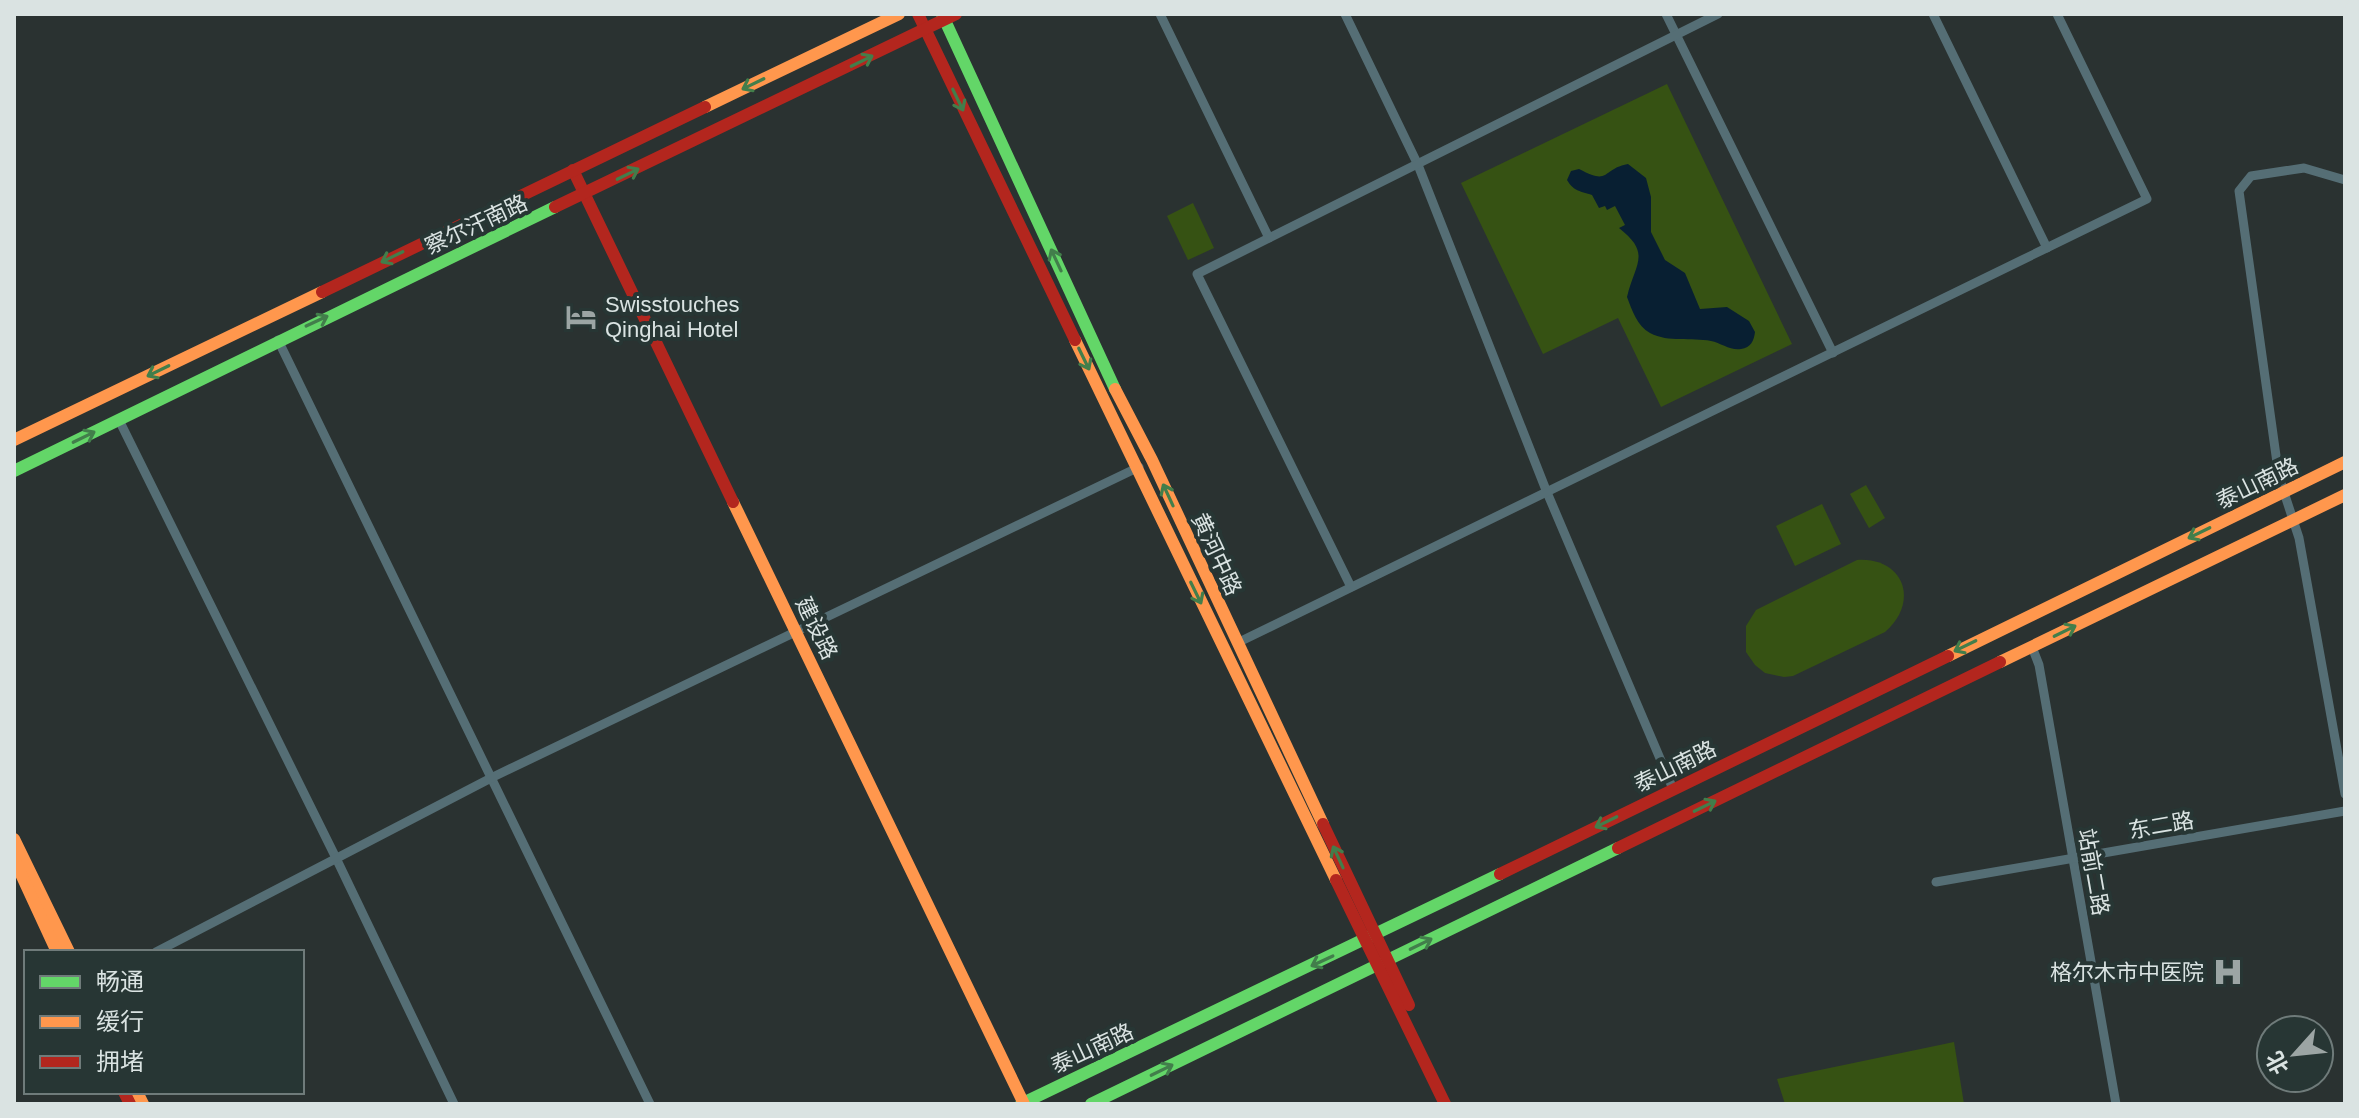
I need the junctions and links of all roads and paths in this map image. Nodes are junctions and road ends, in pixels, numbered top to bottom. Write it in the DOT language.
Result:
graph roads {
  1 [pos="899,14"];
  2 [pos="918,14"];
  3 [pos="1160,14"];
  4 [pos="1345,14"];
  5 [pos="1666,14"];
  6 [pos="1718,14"];
  7 [pos="1933,14"];
  8 [pos="2057,14"];
  9 [pos="948,16"];
  10 [pos="924,30"];
  11 [pos="1676,35"];
  12 [pos="1418,165"];
  13 [pos="573,170"];
  14 [pos="2345,180"];
  15 [pos="585,194"];
  16 [pos="1269,238"];
  17 [pos="2047,248"];
  18 [pos="278,340"];
  19 [pos="1833,353"];
  20 [pos="119,420"];
  21 [pos="14,440"];
  22 [pos="1152,460"];
  23 [pos="2345,462"];
  24 [pos="1136,468"];
  25 [pos="14,471"];
  26 [pos="1546,490"];
  27 [pos="2284,492"];
  28 [pos="2345,495"];
  29 [pos="2294,521"];
  30 [pos="1351,587"];
  31 [pos="796,632"];
  32 [pos="1237,643"];
  33 [pos="2032,647"];
  34 [pos="493,777"];
  35 [pos="1673,789"];
  36 [pos="2345,794"];
  37 [pos="2345,811"];
  38 [pos="14,839"];
  39 [pos="336,858"];
  40 [pos="2073,858"];
  41 [pos="14,859"];
  42 [pos="1936,882"];
  43 [pos="1370,938"];
  44 [pos="56,950"];
  45 [pos="68,950"];
  46 [pos="160,950"];
  47 [pos="1382,963"];
  48 [pos="454,1104"];
  49 [pos="650,1104"];
  50 [pos="1023,1104"];
  51 [pos="1091,1104"];
  52 [pos="1445,1104"];
  53 [pos="1456,1104"];
  54 [pos="2116,1104"];
  1 -- 13 [label="main road, 察尔汗南路, one-way"];
  2 -- 10 [label="main road, 黄河中路"];
  3 -- 16 [label="street"];
  4 -- 12 [label="street"];
  5 -- 11 [label="street"];
  6 -- 11 [label="street"];
  7 -- 17 [label="street"];
  8 -- 17 [label="street"];
  9 -- 10 [label="main road, 察尔汗南路"];
  22 -- 9 [label="main road, 黄河中路, one-way"];
  15 -- 10 [label="main road, 察尔汗南路, one-way"];
  10 -- 24 [label="main road, 黄河中路, one-way"];
  11 -- 12 [label="street"];
  11 -- 19 [label="street"];
  12 -- 16 [label="street"];
  12 -- 26 [label="street"];
  13 -- 15 [label="main road, 建设路"];
  13 -- 21 [label="main road, 察尔汗南路, one-way"];
  14 -- 27 [label="street"];
  18 -- 15 [label="main road, 察尔汗南路, one-way"];
  15 -- 31 [label="main road, 建设路"];
  16 -- 30 [label="street"];
  17 -- 19 [label="street"];
  18 -- 20 [label="main road, 察尔汗南路"];
  18 -- 34 [label="street"];
  19 -- 26 [label="street"];
  25 -- 20 [label="main road, 察尔汗南路, one-way"];
  20 -- 39 [label="street"];
  22 -- 24 [label="street"];
  32 -- 22 [label="main road, 黄河中路, one-way"];
  23 -- 27 [label="main road, 泰山南路"];
  24 -- 31 [label="street"];
  24 -- 43 [label="main road, 黄河中路, one-way"];
  26 -- 30 [label="street"];
  26 -- 35 [label="street"];
  27 -- 29 [label="street"];
  27 -- 35 [label="main road, 泰山南路, one-way"];
  28 -- 29 [label="main road"];
  33 -- 29 [label="main road, one-way"];
  29 -- 36 [label="street"];
  30 -- 32 [label="street"];
  31 -- 34 [label="street"];
  31 -- 50 [label="main road, 建设路"];
  43 -- 32 [label="main road, 黄河中路, one-way"];
  33 -- 40 [label="street, 站前二路"];
  47 -- 33 [label="main road, one-way"];
  34 -- 39 [label="street"];
  34 -- 49 [label="street"];
  35 -- 43 [label="main road, 泰山南路, one-way"];
  37 -- 40 [label="street, 东二路"];
  38 -- 45 [label="main road"];
  39 -- 46 [label="street"];
  39 -- 48 [label="street"];
  40 -- 42 [label="street, 东二路"];
  40 -- 54 [label="street, 站前二路"];
  41 -- 44 [label="main road"];
  43 -- 47 [label="main road, 黄河中路"];
  43 -- 50 [label="main road, 泰山南路, one-way"];
  51 -- 47 [label="main road, one-way"];
  47 -- 52 [label="main road, 黄河中路"];
  47 -- 53 [label="main road, 黄河中路"];
}
